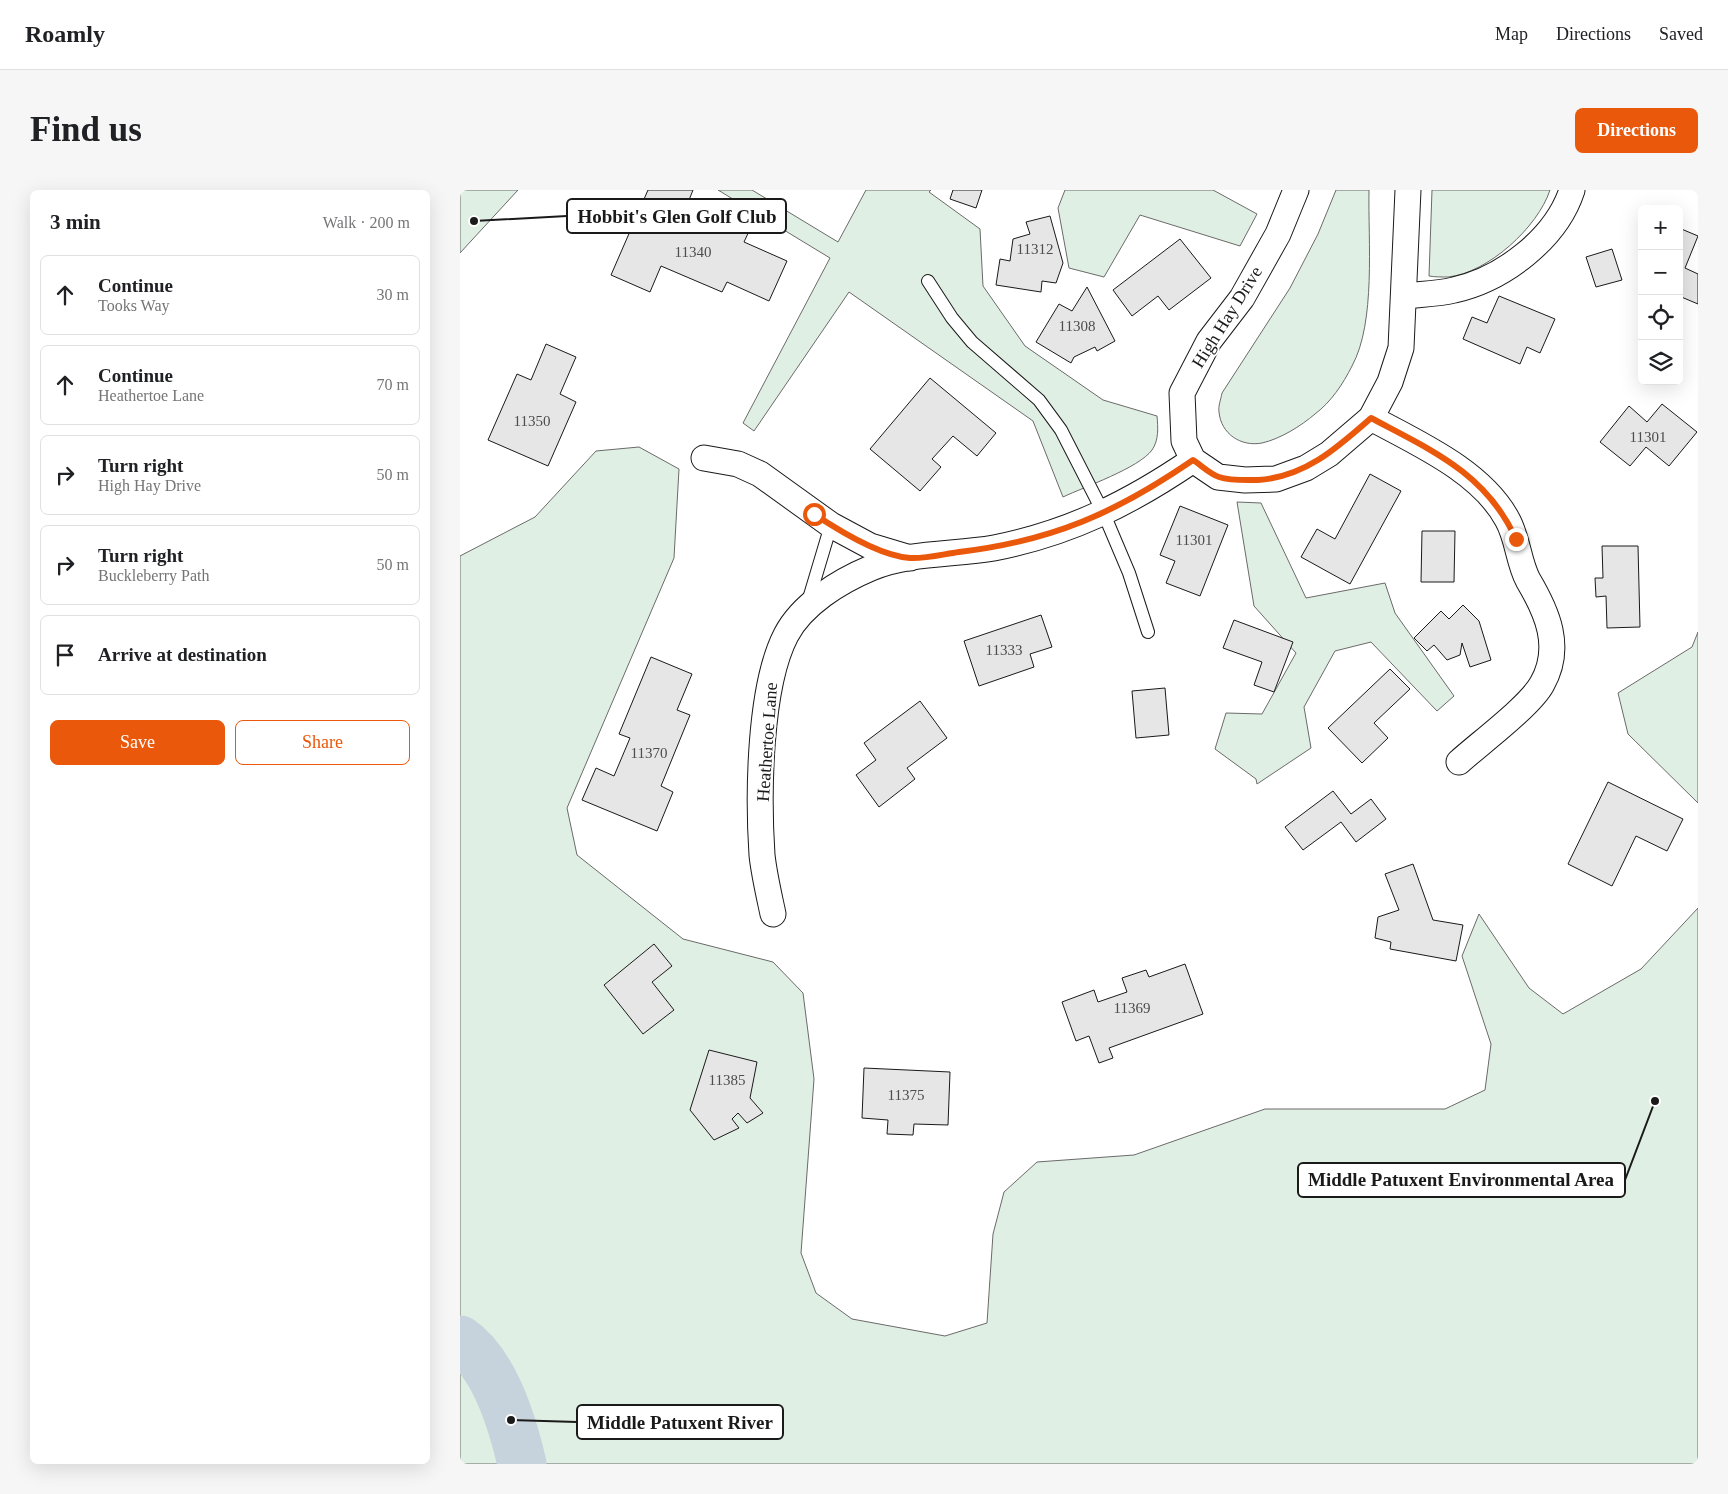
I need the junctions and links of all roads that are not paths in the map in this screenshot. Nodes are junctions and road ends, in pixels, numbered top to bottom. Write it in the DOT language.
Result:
graph roads {
  1 [pos="1296,190"];
  2 [pos="1408,190"];
  3 [pos="1572,190"];
  4 [pos="928,281"];
  5 [pos="1404,296"];
  6 [pos="1371,418"];
  7 [pos="704,458"];
  8 [pos="1193,460"];
  9 [pos="1104,514"];
  10 [pos="831,525"];
  11 [pos="910,558"];
  12 [pos="806,609"];
  13 [pos="1148,632"];
  14 [pos="1459,762"];
  15 [pos="773,914"];
  1 -- 8 [label="street, High Hay Drive"];
  2 -- 5 [label="street"];
  3 -- 5 [label="street"];
  4 -- 9 [label="lane"];
  5 -- 6 [label="street"];
  6 -- 8 [label="street"];
  6 -- 14 [label="street"];
  7 -- 10 [label="street"];
  8 -- 9 [label="street, Heathertoe Lane"];
  9 -- 11 [label="street, Heathertoe Lane"];
  9 -- 13 [label="lane"];
  10 -- 11 [label="street"];
  10 -- 12 [label="lane"];
  11 -- 12 [label="street, Heathertoe Lane"];
  12 -- 15 [label="street, Heathertoe Lane"];
}
